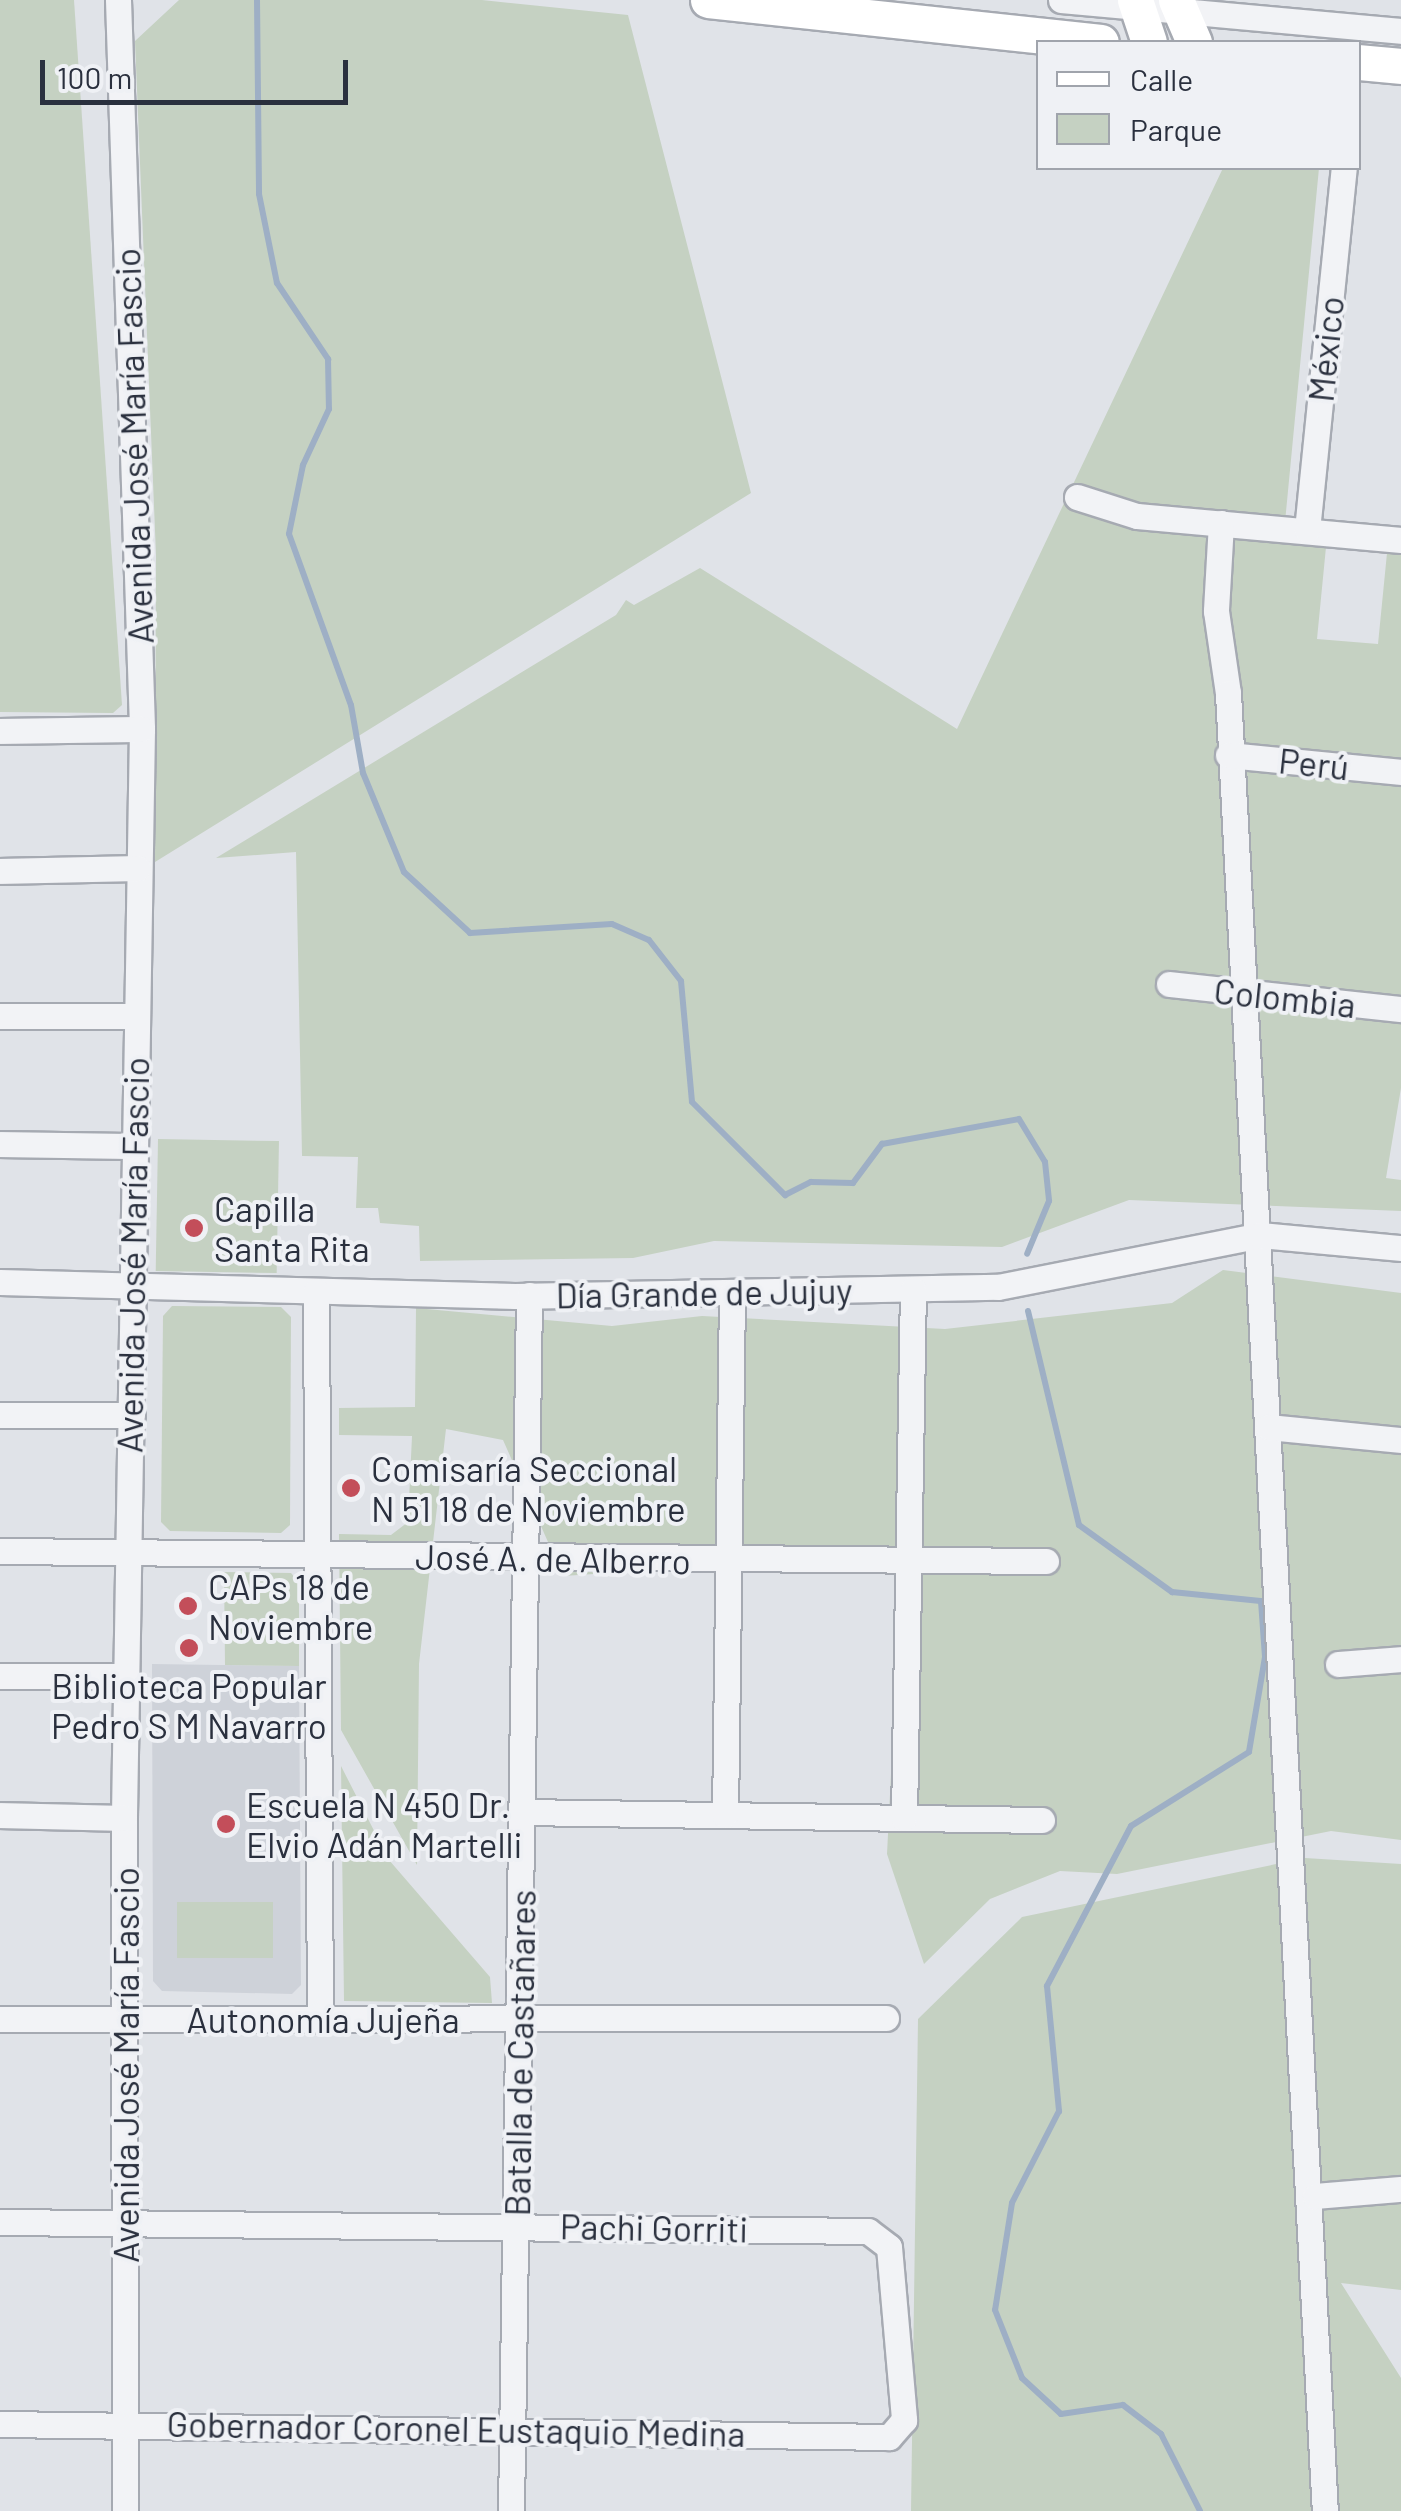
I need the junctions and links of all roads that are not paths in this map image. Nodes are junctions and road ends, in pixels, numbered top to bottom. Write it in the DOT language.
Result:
graph roads {
  1 [pos="118,0"];
  2 [pos="708,0"];
  3 [pos="810,0"];
  4 [pos="1061,0"];
  5 [pos="1135,2"];
  6 [pos="1176,4"];
  7 [pos="1298,10"];
  8 [pos="772,11"];
  9 [pos="943,16"];
  10 [pos="1401,32"];
  11 [pos="1089,40"];
  12 [pos="1149,40"];
  13 [pos="1193,40"];
  14 [pos="1361,62"];
  15 [pos="1401,66"];
  16 [pos="1344,170"];
  17 [pos="1077,497"];
  18 [pos="1221,523"];
  19 [pos="1307,530"];
  20 [pos="1401,540"];
  21 [pos="142,729"];
  22 [pos="0,730"];
  23 [pos="1228,754"];
  24 [pos="1401,772"];
  25 [pos="138,868"];
  26 [pos="0,871"];
  27 [pos="1169,984"];
  28 [pos="1240,992"];
  29 [pos="1401,1009"];
  30 [pos="0,1016"];
  31 [pos="135,1016"];
  32 [pos="0,1144"];
  33 [pos="132,1146"];
  34 [pos="1256,1235"];
  35 [pos="1401,1248"];
  36 [pos="0,1282"];
  37 [pos="132,1284"];
  38 [pos="913,1289"];
  39 [pos="316,1290"];
  40 [pos="732,1292"];
  41 [pos="529,1295"];
  42 [pos="0,1415"];
  43 [pos="132,1415"];
  44 [pos="1268,1427"];
  45 [pos="1401,1440"];
  46 [pos="0,1551"];
  47 [pos="128,1551"];
  48 [pos="318,1555"];
  49 [pos="525,1558"];
  50 [pos="728,1559"];
  51 [pos="908,1560"];
  52 [pos="1046,1561"];
  53 [pos="1401,1659"];
  54 [pos="1338,1664"];
  55 [pos="0,1676"];
  56 [pos="126,1676"];
  57 [pos="522,1812"];
  58 [pos="0,1815"];
  59 [pos="725,1815"];
  60 [pos="124,1818"];
  61 [pos="904,1818"];
  62 [pos="1042,1820"];
  63 [pos="886,2018"];
  64 [pos="0,2019"];
  65 [pos="126,2019"];
  66 [pos="518,2019"];
  67 [pos="320,2020"];
  68 [pos="1401,2189"];
  69 [pos="1315,2196"];
  70 [pos="0,2222"];
  71 [pos="125,2222"];
  72 [pos="518,2224"];
  73 [pos="904,2420"];
  74 [pos="126,2422"];
  75 [pos="0,2424"];
  76 [pos="511,2427"];
  77 [pos="125,2511"];
  78 [pos="511,2511"];
  79 [pos="1324,2511"];
  1 -- 21 [label="street, Avenida José María Fascio"];
  2 -- 8 [label="street"];
  3 -- 8 [label="street"];
  4 -- 5 [label="street"];
  5 -- 6 [label="street"];
  5 -- 12 [label="street"];
  6 -- 7 [label="street"];
  6 -- 13 [label="street"];
  7 -- 10 [label="street"];
  8 -- 9 [label="street"];
  9 -- 11 [label="street"];
  14 -- 15 [label="street"];
  16 -- 19 [label="street, México"];
  17 -- 18 [label="street"];
  18 -- 19 [label="street"];
  18 -- 23 [label="street"];
  19 -- 20 [label="street"];
  21 -- 22 [label="street"];
  21 -- 25 [label="street, Avenida José María Fascio"];
  23 -- 24 [label="street, Perú"];
  23 -- 28 [label="street"];
  25 -- 26 [label="street"];
  25 -- 31 [label="street, Avenida José María Fascio"];
  27 -- 28 [label="street, Colombia"];
  28 -- 29 [label="street, Colombia"];
  28 -- 34 [label="street"];
  30 -- 31 [label="street"];
  31 -- 33 [label="street, Avenida José María Fascio"];
  32 -- 33 [label="street"];
  33 -- 37 [label="street, Avenida José María Fascio"];
  34 -- 35 [label="street, Día Grande de Jujuy"];
  34 -- 38 [label="street, Día Grande de Jujuy"];
  34 -- 44 [label="street"];
  36 -- 37 [label="street, Día Grande de Jujuy"];
  37 -- 39 [label="street, Día Grande de Jujuy"];
  37 -- 43 [label="street, Avenida José María Fascio"];
  38 -- 40 [label="street, Día Grande de Jujuy"];
  38 -- 51 [label="street"];
  39 -- 41 [label="street, Día Grande de Jujuy"];
  39 -- 48 [label="street"];
  40 -- 41 [label="street, Día Grande de Jujuy"];
  40 -- 50 [label="street"];
  41 -- 49 [label="street, Batalla de Castañares"];
  42 -- 43 [label="street"];
  43 -- 47 [label="street, Avenida José María Fascio"];
  44 -- 45 [label="street"];
  44 -- 79 [label="street"];
  46 -- 47 [label="street, José A. de Alberro"];
  47 -- 48 [label="street, José A. de Alberro"];
  47 -- 56 [label="street, Avenida José María Fascio"];
  48 -- 49 [label="street, José A. de Alberro"];
  48 -- 67 [label="street"];
  49 -- 50 [label="street, José A. de Alberro"];
  49 -- 57 [label="street, Batalla de Castañares"];
  50 -- 51 [label="street, José A. de Alberro"];
  50 -- 59 [label="street"];
  51 -- 52 [label="street, José A. de Alberro"];
  51 -- 61 [label="street"];
  53 -- 54 [label="street"];
  55 -- 56 [label="street"];
  56 -- 60 [label="street, Avenida José María Fascio"];
  57 -- 59 [label="street"];
  57 -- 66 [label="street, Batalla de Castañares"];
  58 -- 60 [label="street"];
  59 -- 61 [label="street"];
  60 -- 65 [label="street, Avenida José María Fascio"];
  61 -- 62 [label="street"];
  63 -- 66 [label="street, Autonomía Jujeña"];
  64 -- 65 [label="street, Autonomía Jujeña"];
  65 -- 67 [label="street, Autonomía Jujeña"];
  65 -- 71 [label="street, Avenida José María Fascio"];
  66 -- 67 [label="street, Autonomía Jujeña"];
  66 -- 72 [label="street, Batalla de Castañares"];
  68 -- 69 [label="street"];
  70 -- 71 [label="street, Pachi Gorriti"];
  71 -- 72 [label="street, Pachi Gorriti"];
  71 -- 74 [label="street, Avenida José María Fascio"];
  72 -- 73 [label="street, Pachi Gorriti"];
  72 -- 76 [label="street, Batalla de Castañares"];
  73 -- 76 [label="street, Gobernador Coronel Eustaquio Medina"];
  74 -- 75 [label="street, Gobernador Coronel Eustaquio Medina"];
  74 -- 76 [label="street, Gobernador Coronel Eustaquio Medina"];
  74 -- 77 [label="street, Avenida José María Fascio"];
  76 -- 78 [label="street, Batalla de Castañares"];
}
